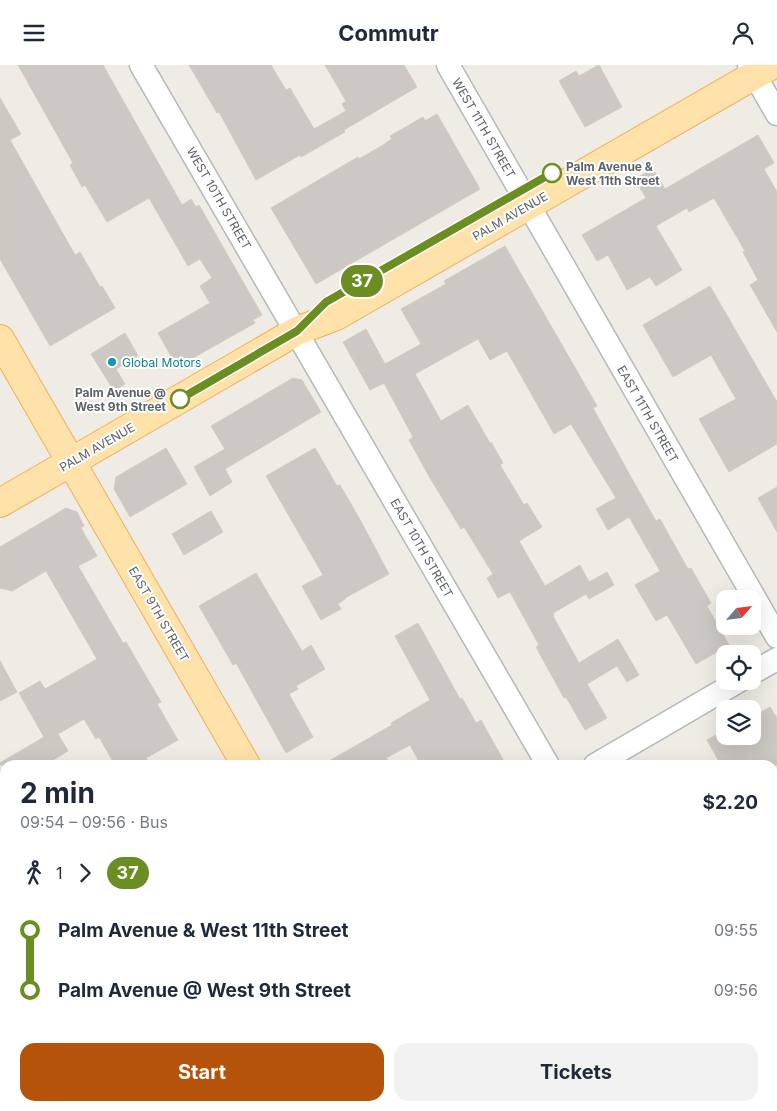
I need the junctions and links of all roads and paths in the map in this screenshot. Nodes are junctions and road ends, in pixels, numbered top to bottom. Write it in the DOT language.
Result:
graph roads {
  1 [pos="141,65"];
  2 [pos="448,65"];
  3 [pos="753,67"];
  4 [pos="777,114"];
  5 [pos="524,198"];
  6 [pos="297,331"];
  7 [pos="0,339"];
  8 [pos="71,462"];
  9 [pos="0,503"];
  10 [pos="777,637"];
  11 [pos="777,659"];
  12 [pos="761,668"];
  13 [pos="724,690"];
  14 [pos="243,760"];
  15 [pos="545,760"];
  16 [pos="604,760"];
  1 -- 6 [label="street, WEST 10TH STREET"];
  2 -- 5 [label="street, WEST 11TH STREET"];
  3 -- 4 [label="street"];
  3 -- 5 [label="main road, PALM AVENUE"];
  5 -- 6 [label="main road, PALM AVENUE"];
  5 -- 10 [label="street, EAST 11TH STREET"];
  6 -- 8 [label="main road, PALM AVENUE"];
  6 -- 15 [label="street, EAST 10TH STREET"];
  7 -- 8 [label="main road, EAST 9TH STREET"];
  8 -- 9 [label="main road, PALM AVENUE"];
  8 -- 14 [label="main road, EAST 9TH STREET"];
  11 -- 12 [label="street"];
  13 -- 16 [label="street"];
}
